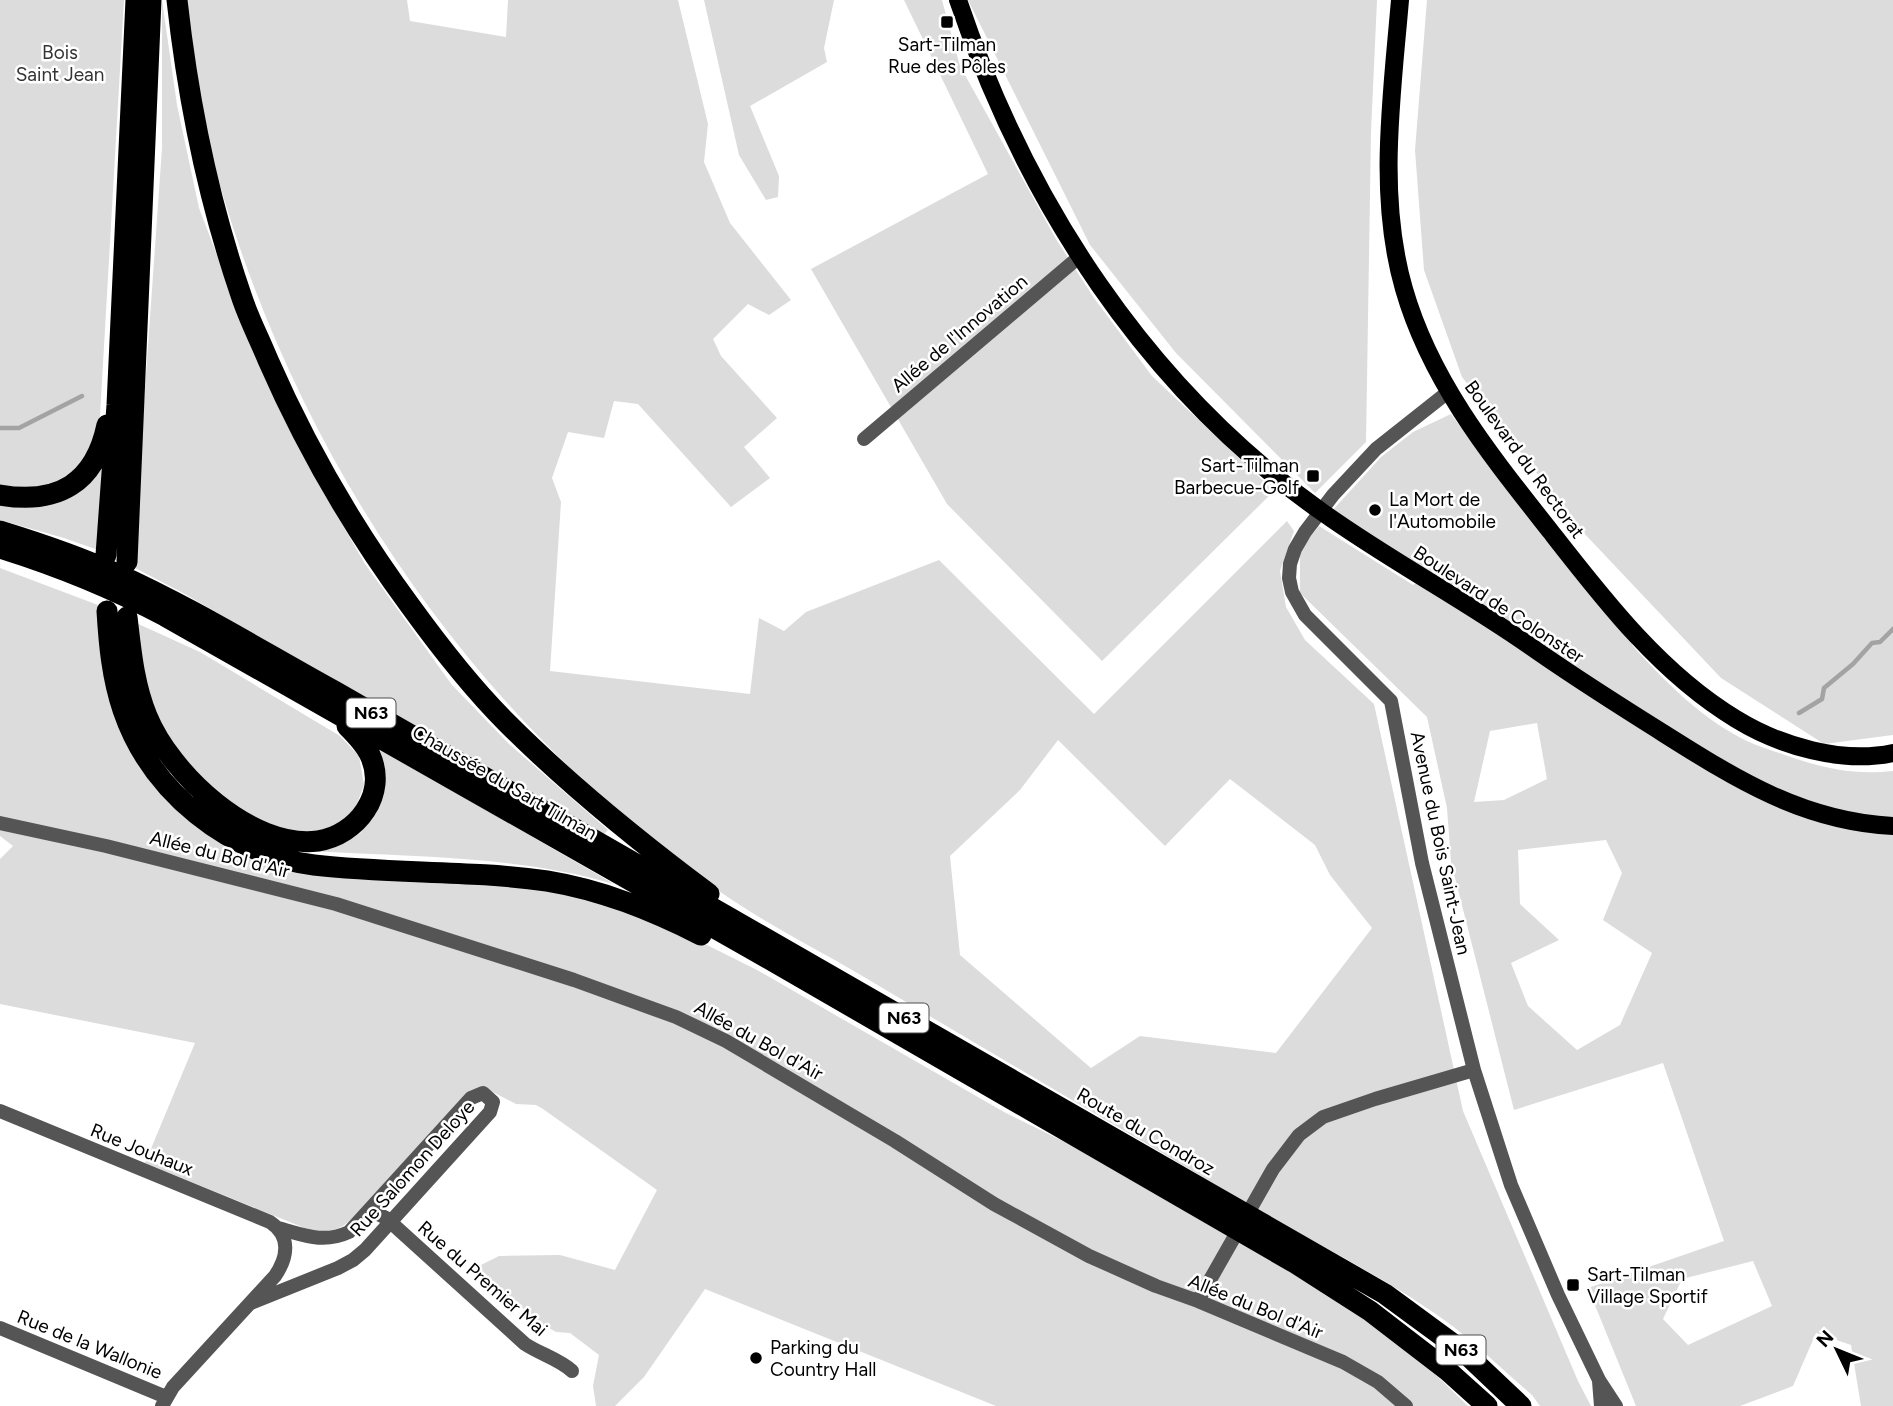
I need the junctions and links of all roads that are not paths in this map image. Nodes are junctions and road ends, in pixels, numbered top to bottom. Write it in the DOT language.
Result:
graph roads {
  1 [pos="136,0"];
  2 [pos="152,0"];
  3 [pos="177,0"];
  4 [pos="958,0"];
  5 [pos="1400,0"];
  6 [pos="1079,257"];
  7 [pos="118,379"];
  8 [pos="1448,392"];
  9 [pos="864,439"];
  10 [pos="0,495"];
  11 [pos="1320,511"];
  12 [pos="0,531"];
  13 [pos="0,548"];
  14 [pos="106,555"];
  15 [pos="127,562"];
  16 [pos="107,611"];
  17 [pos="127,617"];
  18 [pos="328,708"];
  19 [pos="1893,753"];
  20 [pos="0,823"];
  21 [pos="1893,826"];
  22 [pos="731,919"];
  23 [pos="758,952"];
  24 [pos="1475,1070"];
  25 [pos="0,1111"];
  26 [pos="370,1210"];
  27 [pos="390,1222"];
  28 [pos="274,1225"];
  29 [pos="297,1234"];
  30 [pos="286,1245"];
  31 [pos="281,1267"];
  32 [pos="303,1282"];
  33 [pos="1198,1301"];
  34 [pos="251,1303"];
  35 [pos="0,1328"];
  36 [pos="572,1371"];
  37 [pos="1598,1380"];
  38 [pos="164,1401"];
  39 [pos="1406,1406"];
  40 [pos="1487,1406"];
  41 [pos="1521,1406"];
  42 [pos="1601,1406"];
  43 [pos="1616,1406"];
  1 -- 7 [label="highway"];
  2 -- 15 [label="highway"];
  3 -- 22 [label="highway"];
  4 -- 6 [label="main road, Boulevard de Colonster"];
  5 -- 8 [label="main road, Boulevard du Rectorat"];
  6 -- 9 [label="street, Allée de l'Innovation"];
  6 -- 11 [label="main road, Boulevard de Colonster"];
  7 -- 10 [label="highway"];
  7 -- 14 [label="highway"];
  8 -- 11 [label="street, Avenue du Bois Saint-Jean"];
  8 -- 19 [label="main road, Boulevard du Rectorat"];
  11 -- 21 [label="main road, Boulevard de Colonster"];
  11 -- 24 [label="street, Avenue du Bois Saint-Jean"];
  12 -- 22 [label="highway, Chaussée du Sart Tilman / N63"];
  13 -- 18 [label="highway, Chaussée du Sart Tilman / N63"];
  16 -- 23 [label="highway"];
  17 -- 18 [label="highway"];
  18 -- 23 [label="highway, Chaussée du Sart Tilman / N63"];
  20 -- 33 [label="street, Allée du Bol d'Air"];
  22 -- 41 [label="highway, Route du Condroz / N63"];
  23 -- 40 [label="highway, Route du Condroz / N63"];
  24 -- 33 [label="street"];
  24 -- 37 [label="street, Avenue du Bois Saint-Jean"];
  25 -- 28 [label="street, Rue Jouhaux"];
  26 -- 27 [label="street, Rue du Premier Mai"];
  26 -- 27 [label="street, Rue Salomon Deloye"];
  26 -- 29 [label="street, Rue Salomon Deloye"];
  27 -- 32 [label="street, Rue Salomon Deloye"];
  27 -- 36 [label="street, Rue du Premier Mai"];
  28 -- 29 [label="street, Rue Salomon Deloye"];
  28 -- 30 [label="street"];
  29 -- 30 [label="street"];
  30 -- 31 [label="street, Rue Salomon Deloye"];
  31 -- 32 [label="street"];
  31 -- 34 [label="street, Rue Salomon Deloye"];
  32 -- 34 [label="street, Rue Salomon Deloye"];
  33 -- 39 [label="street, Allée du Bol d'Air"];
  34 -- 38 [label="street, Rue Salomon Deloye"];
  35 -- 38 [label="street, Rue de la Wallonie"];
  37 -- 42 [label="street, Avenue du Bois Saint-Jean"];
  37 -- 43 [label="street, Avenue du Bois Saint-Jean"];
}
